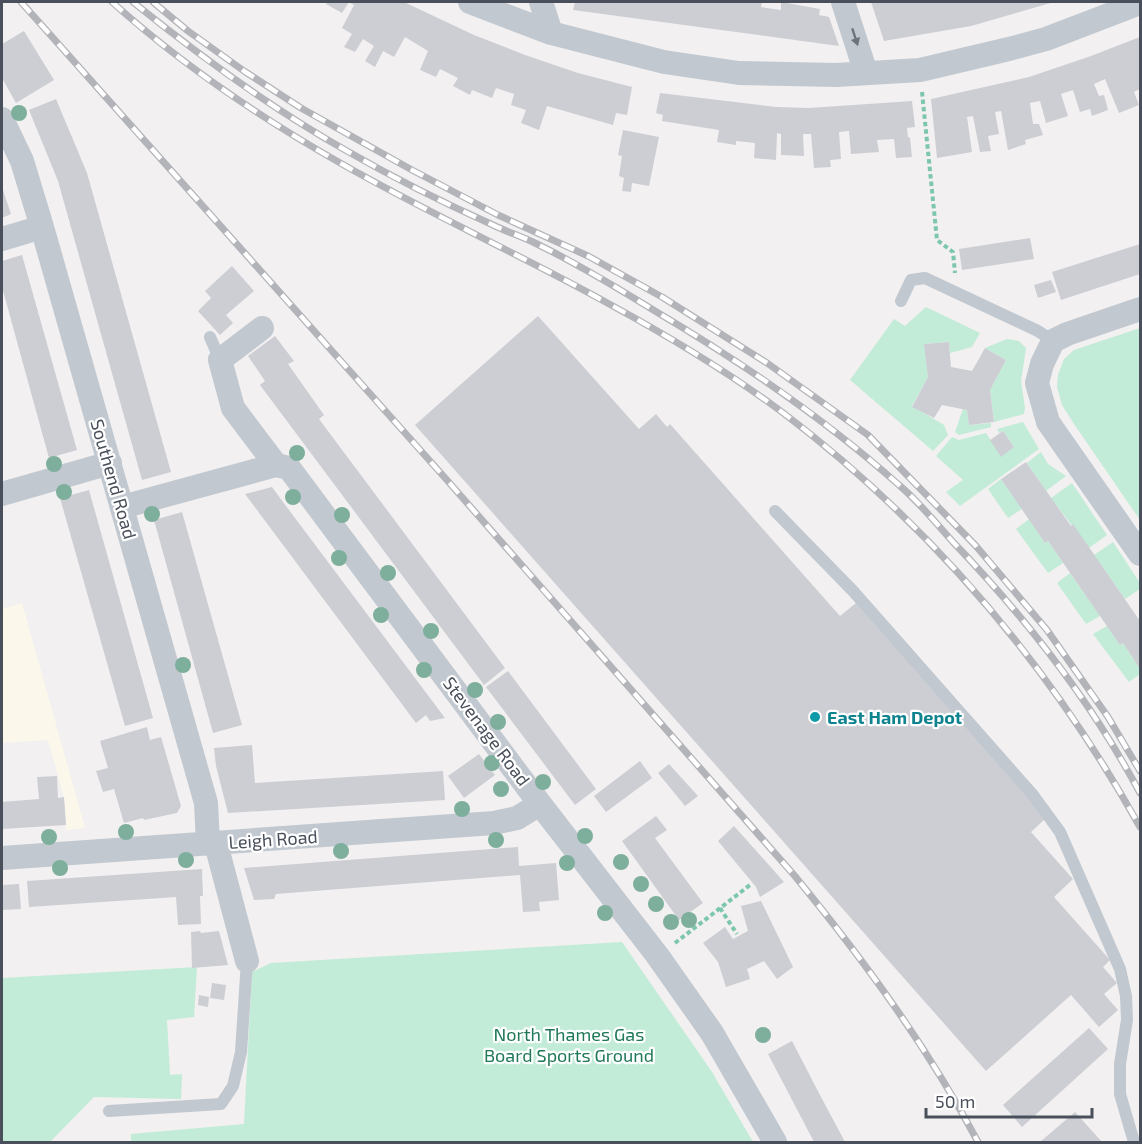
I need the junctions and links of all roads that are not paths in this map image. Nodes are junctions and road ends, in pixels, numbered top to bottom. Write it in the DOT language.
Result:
graph roads {
  1 [pos="470,2"];
  2 [pos="541,2"];
  3 [pos="843,2"];
  4 [pos="1140,3"];
  5 [pos="1102,9"];
  6 [pos="551,33"];
  7 [pos="866,73"];
  8 [pos="2,119"];
  9 [pos="42,227"];
  10 [pos="2,239"];
  11 [pos="901,301"];
  12 [pos="1140,309"];
  13 [pos="262,328"];
  14 [pos="210,337"];
  15 [pos="1053,341"];
  16 [pos="220,360"];
  17 [pos="110,463"];
  18 [pos="276,465"];
  19 [pos="2,494"];
  20 [pos="122,507"];
  21 [pos="775,511"];
  22 [pos="1140,554"];
  23 [pos="540,804"];
  24 [pos="212,844"];
  25 [pos="2,858"];
  26 [pos="247,961"];
  27 [pos="109,1111"];
  28 [pos="775,1143"];
  29 [pos="1134,1143"];
  1 -- 6 [label="street"];
  2 -- 6 [label="street"];
  3 -- 7 [label="street, one-way"];
  4 -- 5 [label="street"];
  5 -- 7 [label="street"];
  6 -- 7 [label="street"];
  8 -- 9 [label="street, Southend Road"];
  9 -- 10 [label="street"];
  9 -- 17 [label="street, Southend Road"];
  11 -- 15 [label="lane"];
  12 -- 15 [label="street"];
  13 -- 16 [label="street"];
  14 -- 16 [label="lane"];
  15 -- 22 [label="street"];
  16 -- 18 [label="street, Stevenage Road"];
  17 -- 19 [label="street"];
  17 -- 20 [label="street, Southend Road"];
  18 -- 20 [label="street"];
  18 -- 23 [label="street, Stevenage Road"];
  20 -- 24 [label="street, Southend Road"];
  21 -- 29 [label="lane"];
  23 -- 24 [label="street, Leigh Road"];
  23 -- 28 [label="street, Stevenage Road"];
  24 -- 25 [label="street, Leigh Road"];
  24 -- 26 [label="street, Southend Road"];
  26 -- 27 [label="lane"];
}
